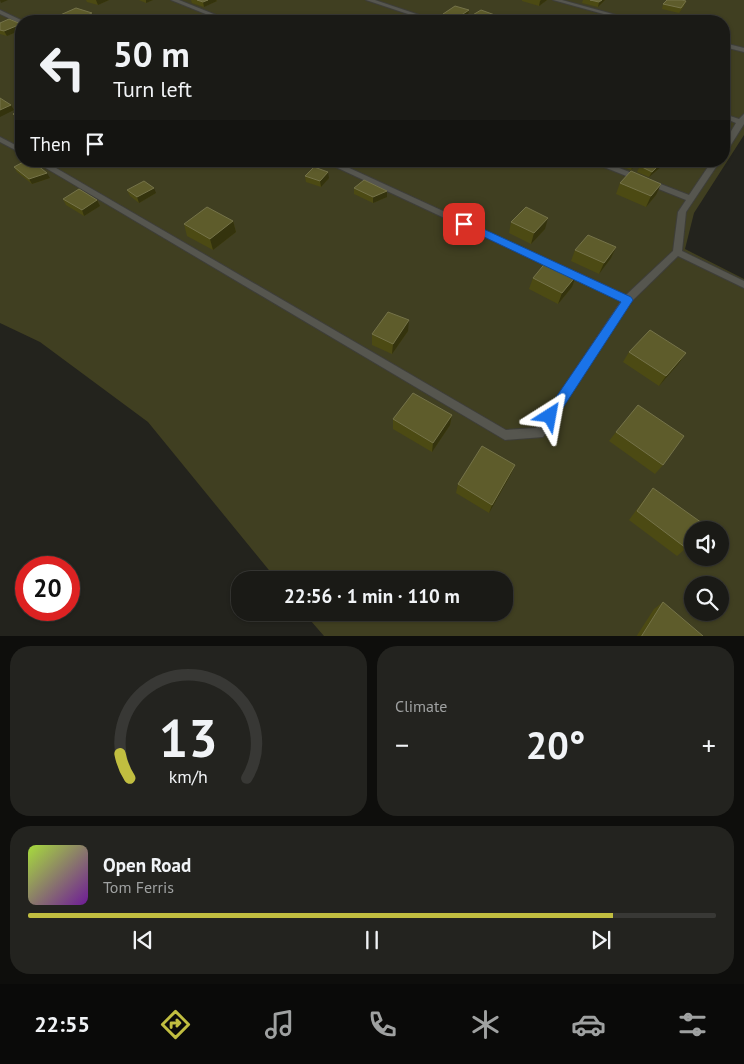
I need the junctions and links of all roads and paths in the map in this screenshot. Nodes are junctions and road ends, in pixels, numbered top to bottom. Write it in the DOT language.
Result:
graph roads {
  1 [pos="174,0"];
  2 [pos="370,0"];
  3 [pos="556,0"];
  4 [pos="0,12"];
  5 [pos="213,15"];
  6 [pos="416,15"];
  7 [pos="612,15"];
  8 [pos="15,19"];
  9 [pos="730,46"];
  10 [pos="744,50"];
  11 [pos="730,117"];
  12 [pos="743,119"];
  13 [pos="0,139"];
  14 [pos="730,140"];
  15 [pos="15,148"];
  16 [pos="48,167"];
  17 [pos="340,167"];
  18 [pos="609,167"];
  19 [pos="712,167"];
  20 [pos="692,199"];
  21 [pos="678,252"];
  22 [pos="744,285"];
  23 [pos="628,300"];
  1 -- 5 [label="lane"];
  2 -- 6 [label="lane"];
  3 -- 7 [label="lane"];
  4 -- 8 [label="lane"];
  9 -- 10 [label="lane"];
  11 -- 12 [label="lane"];
  12 -- 14 [label="lane"];
  13 -- 15 [label="lane"];
  16 -- 23 [label="lane"];
  17 -- 23 [label="lane"];
  18 -- 20 [label="lane"];
  19 -- 20 [label="lane"];
  20 -- 21 [label="lane"];
  21 -- 22 [label="lane"];
  21 -- 23 [label="lane"];
}
